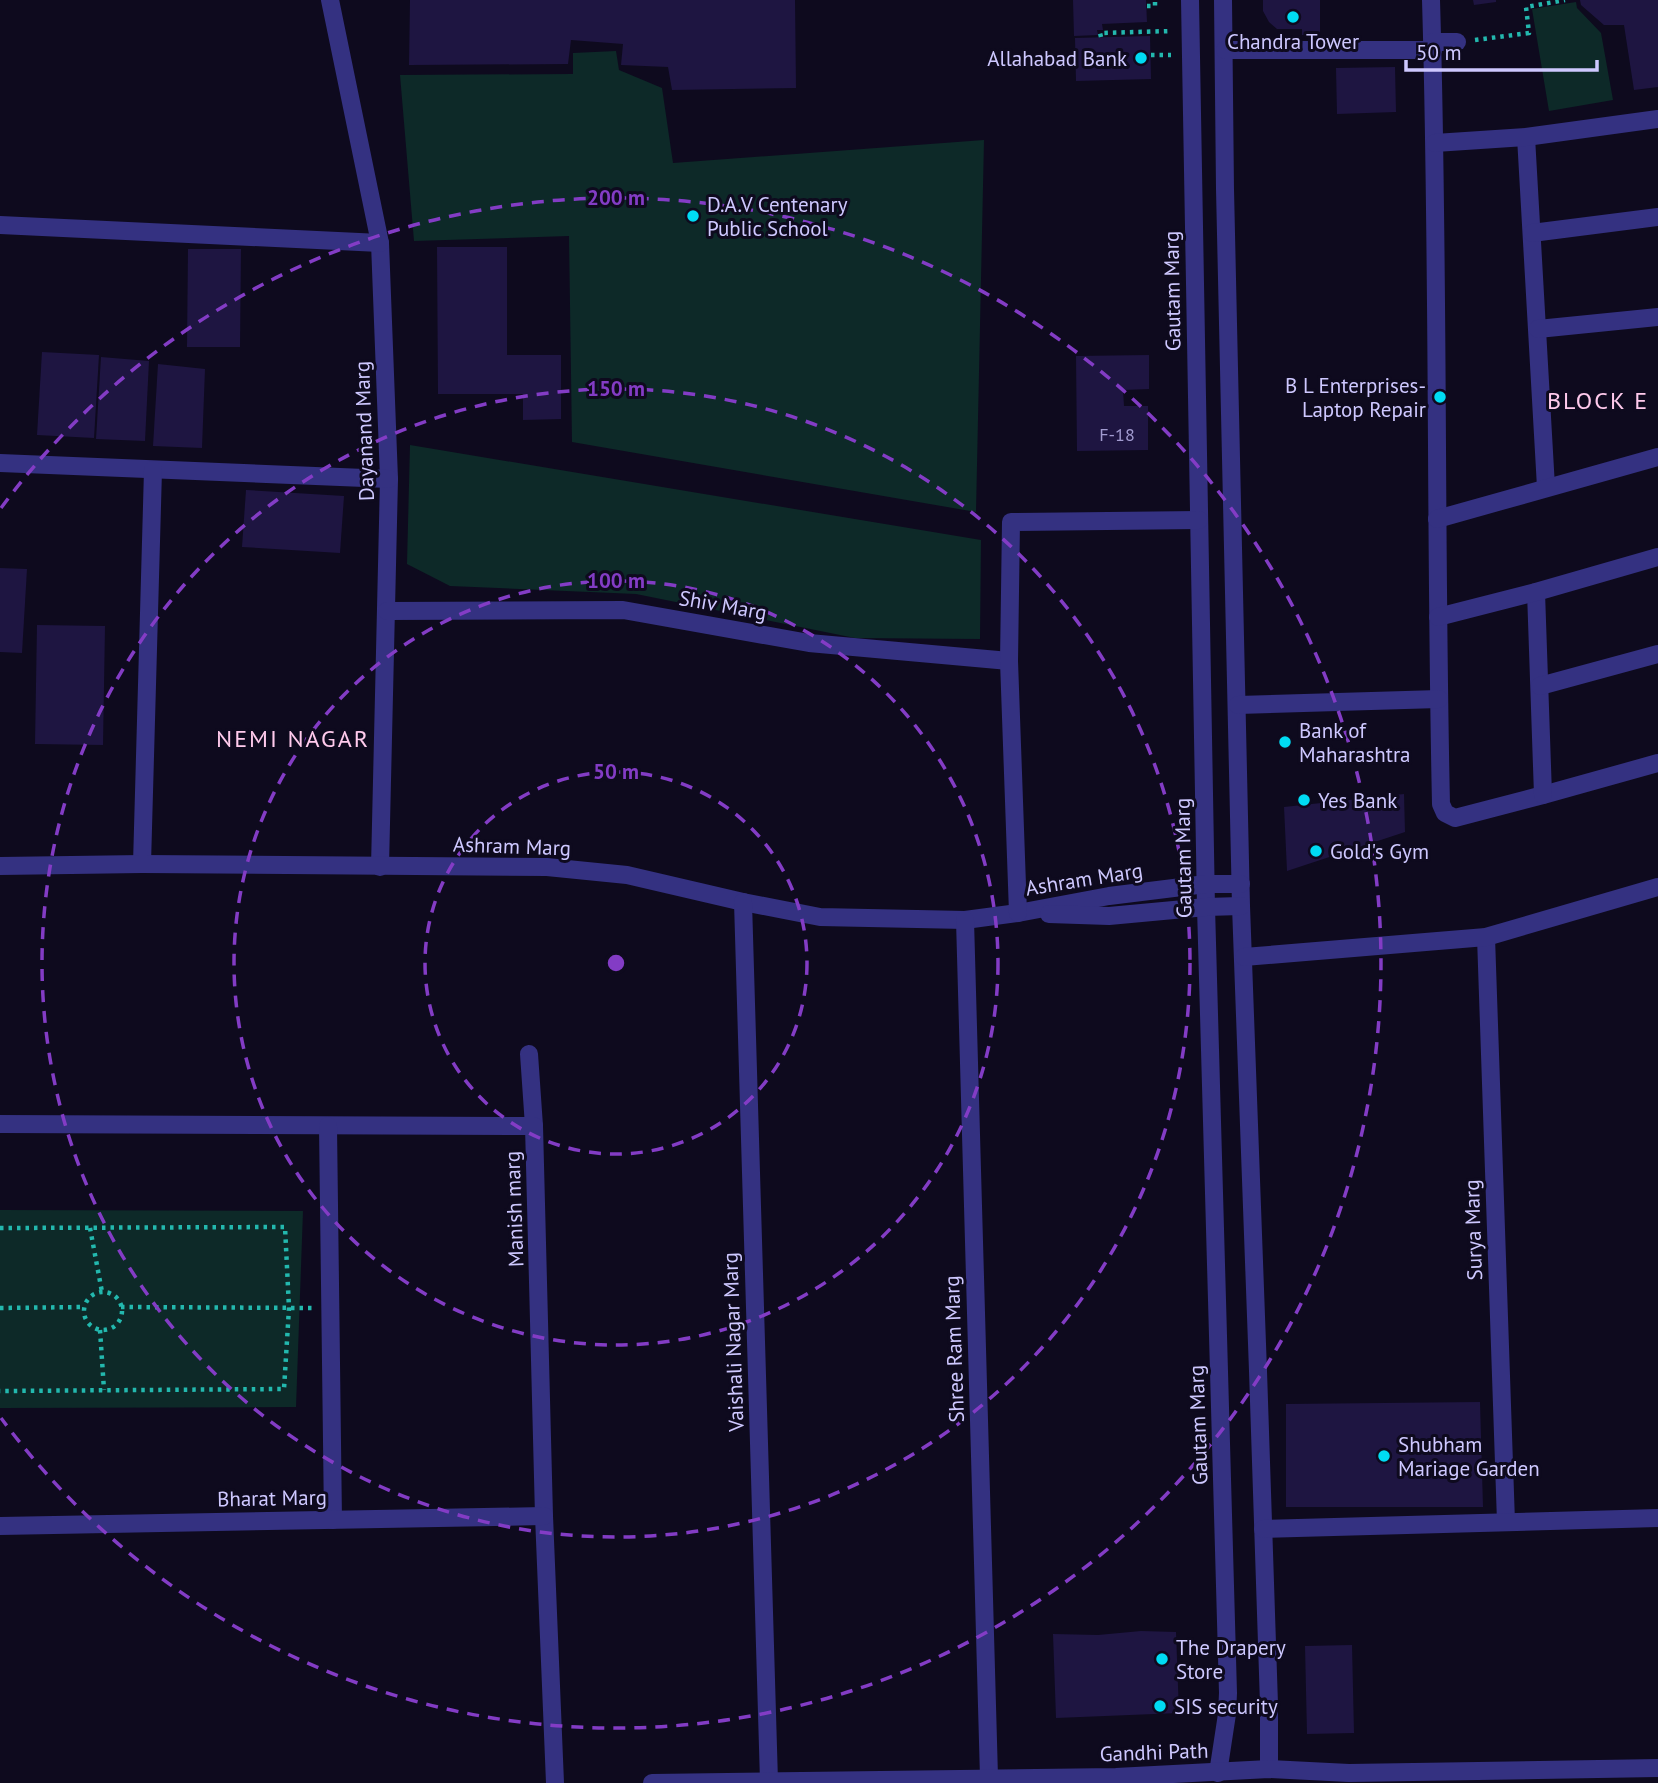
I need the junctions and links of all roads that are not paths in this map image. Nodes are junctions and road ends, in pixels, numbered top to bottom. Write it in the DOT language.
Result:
graph roads {
  1 [pos="330,0"];
  2 [pos="1190,0"];
  3 [pos="1223,0"];
  4 [pos="1432,0"];
  5 [pos="1457,42"];
  6 [pos="1433,46"];
  7 [pos="1225,50"];
  8 [pos="1658,119"];
  9 [pos="1527,137"];
  10 [pos="1435,143"];
  11 [pos="1658,217"];
  12 [pos="0,225"];
  13 [pos="1532,233"];
  14 [pos="380,243"];
  15 [pos="1658,317"];
  16 [pos="1538,329"];
  17 [pos="1658,457"];
  18 [pos="0,463"];
  19 [pos="153,470"];
  20 [pos="389,479"];
  21 [pos="1546,487"];
  22 [pos="1437,519"];
  23 [pos="1199,520"];
  24 [pos="1658,557"];
  25 [pos="1536,592"];
  26 [pos="387,611"];
  27 [pos="1438,617"];
  28 [pos="1658,654"];
  29 [pos="1009,661"];
  30 [pos="1540,686"];
  31 [pos="1438,699"];
  32 [pos="1238,705"];
  33 [pos="1658,763"];
  34 [pos="1543,795"];
  35 [pos="142,864"];
  36 [pos="0,866"];
  37 [pos="380,867"];
  38 [pos="1206,884"];
  39 [pos="1241,884"];
  40 [pos="1658,887"];
  41 [pos="743,902"];
  42 [pos="1241,906"];
  43 [pos="1206,907"];
  44 [pos="1018,913"];
  45 [pos="965,920"];
  46 [pos="1486,937"];
  47 [pos="1244,957"];
  48 [pos="529,1054"];
  49 [pos="0,1124"];
  50 [pos="328,1126"];
  51 [pos="534,1126"];
  52 [pos="544,1516"];
  53 [pos="1658,1518"];
  54 [pos="333,1520"];
  55 [pos="1506,1522"];
  56 [pos="0,1526"];
  57 [pos="1264,1529"];
  58 [pos="1658,1768"];
  59 [pos="1269,1769"];
  60 [pos="1218,1773"];
  61 [pos="1604,1776"];
  62 [pos="989,1777"];
  63 [pos="1350,1778"];
  64 [pos="769,1781"];
  65 [pos="555,1783"];
  66 [pos="652,1783"];
  1 -- 14 [label="street, Dayanand Marg"];
  2 -- 23 [label="street, Gautam Marg"];
  3 -- 7 [label="street"];
  4 -- 6 [label="street"];
  5 -- 6 [label="street"];
  6 -- 7 [label="street"];
  6 -- 10 [label="street"];
  7 -- 32 [label="street"];
  8 -- 9 [label="street"];
  9 -- 10 [label="street"];
  9 -- 13 [label="street"];
  10 -- 22 [label="street"];
  11 -- 13 [label="street"];
  12 -- 14 [label="street"];
  13 -- 16 [label="street"];
  14 -- 20 [label="street, Dayanand Marg"];
  15 -- 16 [label="street"];
  16 -- 21 [label="street"];
  17 -- 21 [label="street"];
  18 -- 19 [label="street"];
  19 -- 20 [label="street"];
  19 -- 35 [label="street"];
  20 -- 26 [label="street, Dayanand Marg"];
  21 -- 22 [label="street"];
  22 -- 27 [label="street"];
  23 -- 29 [label="street"];
  23 -- 38 [label="street, Gautam Marg"];
  24 -- 25 [label="street"];
  25 -- 27 [label="street"];
  25 -- 30 [label="street"];
  26 -- 29 [label="street, Shiv Marg"];
  26 -- 37 [label="street, Dayanand Marg"];
  27 -- 31 [label="street"];
  28 -- 30 [label="street"];
  29 -- 44 [label="street"];
  30 -- 34 [label="street"];
  31 -- 32 [label="street"];
  31 -- 34 [label="street"];
  32 -- 39 [label="street"];
  33 -- 34 [label="street"];
  35 -- 36 [label="street, Ashram Marg"];
  35 -- 37 [label="street, Ashram Marg"];
  37 -- 41 [label="street, Ashram Marg"];
  38 -- 39 [label="street, Ashram Marg"];
  38 -- 43 [label="street, Gautam Marg"];
  38 -- 44 [label="street, Ashram Marg"];
  39 -- 42 [label="street"];
  40 -- 46 [label="street"];
  41 -- 45 [label="street, Ashram Marg"];
  41 -- 64 [label="street, Vaishali Nagar Marg"];
  42 -- 43 [label="street, Ashram Marg"];
  42 -- 47 [label="street"];
  43 -- 44 [label="street, Ashram Marg"];
  43 -- 60 [label="street, Gautam Marg"];
  44 -- 45 [label="street, Ashram Marg"];
  45 -- 62 [label="street, Shree Ram Marg"];
  46 -- 47 [label="street"];
  46 -- 55 [label="street, Surya Marg"];
  47 -- 57 [label="street"];
  48 -- 51 [label="street"];
  49 -- 50 [label="street, Manish marg"];
  50 -- 51 [label="street, Manish marg"];
  50 -- 54 [label="street"];
  51 -- 52 [label="street, Manish marg"];
  52 -- 54 [label="street, Bharat Marg"];
  52 -- 65 [label="street, Manish marg"];
  53 -- 55 [label="street"];
  54 -- 56 [label="street, Bharat Marg"];
  55 -- 57 [label="street"];
  57 -- 59 [label="street"];
  58 -- 61 [label="street, Gandhi Path"];
  59 -- 60 [label="street, Gandhi Path"];
  59 -- 63 [label="street, Gandhi Path"];
  60 -- 62 [label="street, Gandhi Path"];
  61 -- 63 [label="street, Gandhi Path"];
  62 -- 64 [label="street, Gandhi Path"];
  64 -- 66 [label="street, Gandhi Path"];
}
